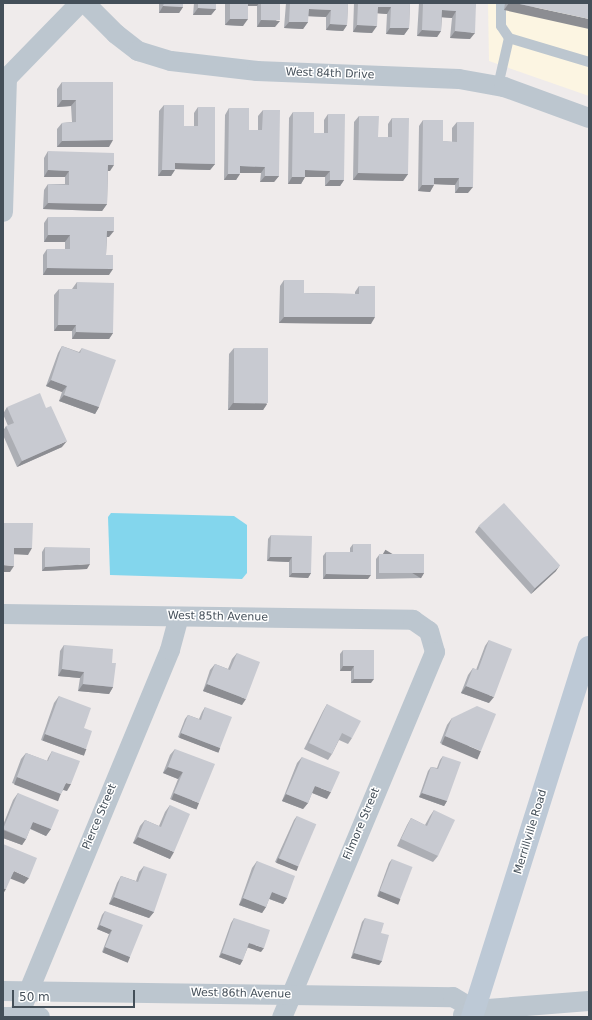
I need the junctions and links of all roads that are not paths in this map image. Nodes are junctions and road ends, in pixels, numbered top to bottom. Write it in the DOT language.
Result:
graph roads {
  1 [pos="80,3"];
  2 [pos="85,3"];
  3 [pos="501,3"];
  4 [pos="510,38"];
  5 [pos="589,62"];
  6 [pos="5,78"];
  7 [pos="498,86"];
  8 [pos="589,118"];
  9 [pos="3,212"];
  10 [pos="3,614"];
  11 [pos="179,617"];
  12 [pos="429,631"];
  13 [pos="589,647"];
  14 [pos="3,992"];
  15 [pos="29,992"];
  16 [pos="292,995"];
  17 [pos="589,1001"];
  18 [pos="469,1015"];
  19 [pos="3,1017"];
  20 [pos="18,1017"];
  21 [pos="40,1017"];
  22 [pos="282,1017"];
  1 -- 6 [label="street"];
  2 -- 7 [label="street, West 84th Drive"];
  3 -- 4 [label="lane"];
  4 -- 5 [label="lane"];
  4 -- 7 [label="lane"];
  6 -- 9 [label="street"];
  7 -- 8 [label="street, West 84th Drive"];
  10 -- 11 [label="street, West 85th Avenue"];
  11 -- 12 [label="street, West 85th Avenue"];
  11 -- 15 [label="street, Pierce Street"];
  12 -- 16 [label="street, Filmore Street"];
  13 -- 18 [label="street, Merrillville Road"];
  14 -- 15 [label="street, West 86th Avenue"];
  15 -- 16 [label="street, West 86th Avenue"];
  15 -- 20 [label="street, Pierce Street"];
  16 -- 18 [label="street, West 86th Avenue"];
  16 -- 22 [label="street, Filmore Street"];
  17 -- 18 [label="street"];
  19 -- 20 [label="street"];
  20 -- 21 [label="street"];
}
